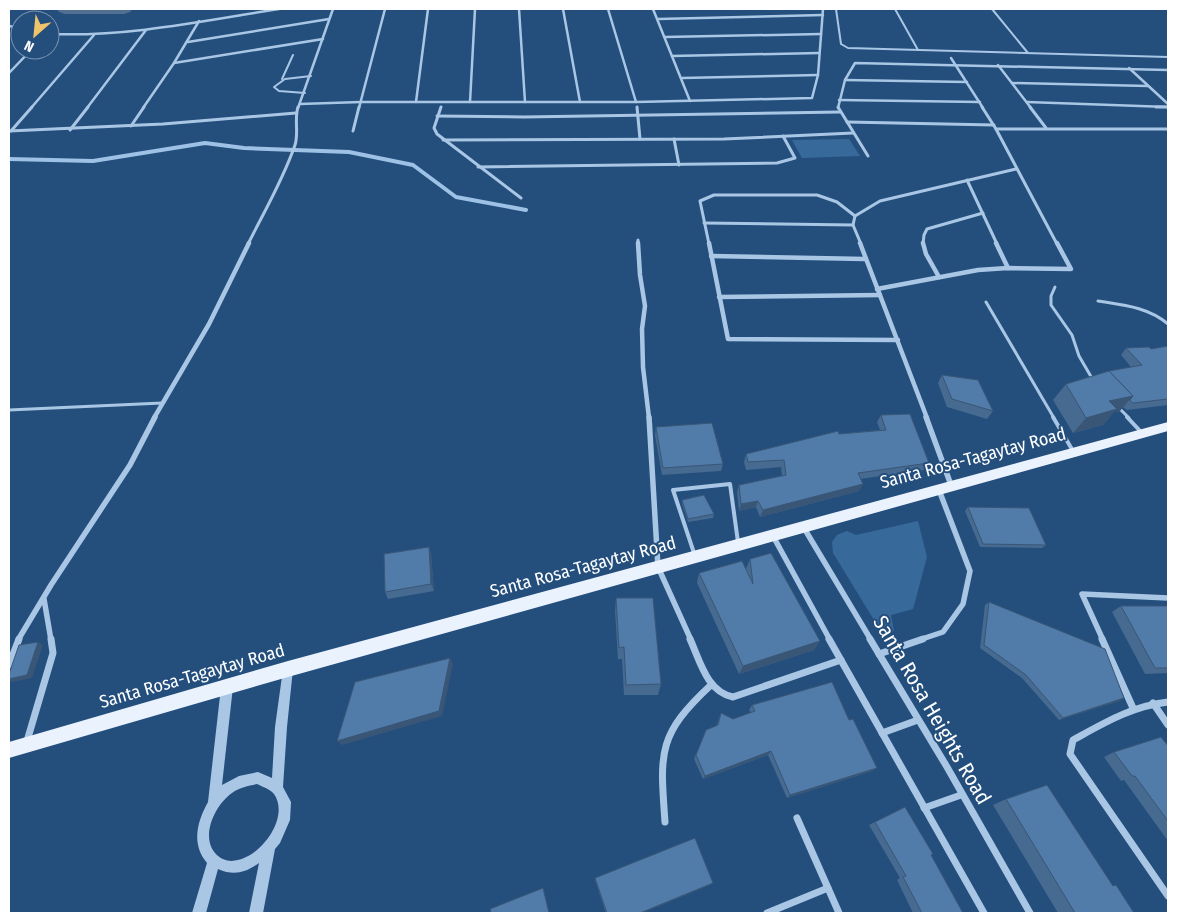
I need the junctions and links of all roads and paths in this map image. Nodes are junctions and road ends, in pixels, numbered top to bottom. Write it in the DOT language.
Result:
graph roads {
  1 [pos="280,9"];
  2 [pos="333,9"];
  3 [pos="385,9"];
  4 [pos="428,9"];
  5 [pos="475,9"];
  6 [pos="519,9"];
  7 [pos="563,9"];
  8 [pos="608,9"];
  9 [pos="653,9"];
  10 [pos="823,9"];
  11 [pos="836,9"];
  12 [pos="895,9"];
  13 [pos="992,9"];
  14 [pos="823,15"];
  15 [pos="329,19"];
  16 [pos="658,19"];
  17 [pos="199,21"];
  18 [pos="146,30"];
  19 [pos="60,34"];
  20 [pos="821,34"];
  21 [pos="94,35"];
  22 [pos="665,36"];
  23 [pos="323,39"];
  24 [pos="188,42"];
  25 [pos="918,50"];
  26 [pos="819,53"];
  27 [pos="1028,53"];
  28 [pos="293,55"];
  29 [pos="672,56"];
  30 [pos="1168,57"];
  31 [pos="951,58"];
  32 [pos="21,60"];
  33 [pos="174,63"];
  34 [pos="955,65"];
  35 [pos="998,65"];
  36 [pos="1129,68"];
  37 [pos="1168,70"];
  38 [pos="9,73"];
  39 [pos="818,75"];
  40 [pos="311,76"];
  41 [pos="682,78"];
  42 [pos="282,79"];
  43 [pos="845,80"];
  44 [pos="967,82"];
  45 [pos="1012,83"];
  46 [pos="1148,86"];
  47 [pos="305,93"];
  48 [pos="839,100"];
  49 [pos="690,101"];
  50 [pos="361,102"];
  51 [pos="416,102"];
  52 [pos="470,102"];
  53 [pos="525,102"];
  54 [pos="580,102"];
  55 [pos="636,102"];
  56 [pos="980,102"];
  57 [pos="1027,102"];
  58 [pos="300,104"];
  59 [pos="1168,105"];
  60 [pos="637,106"];
  61 [pos="441,107"];
  62 [pos="840,112"];
  63 [pos="296,113"];
  64 [pos="437,116"];
  65 [pos="638,116"];
  66 [pos="847,122"];
  67 [pos="131,126"];
  68 [pos="995,127"];
  69 [pos="1046,128"];
  70 [pos="1168,129"];
  71 [pos="70,130"];
  72 [pos="10,131"];
  73 [pos="353,131"];
  74 [pos="853,133"];
  75 [pos="782,136"];
  76 [pos="640,139"];
  77 [pos="674,139"];
  78 [pos="443,140"];
  79 [pos="868,156"];
  80 [pos="678,165"];
  81 [pos="478,167"];
  82 [pos="1016,169"];
  83 [pos="967,180"];
  84 [pos="520,198"];
  85 [pos="983,213"];
  86 [pos="855,216"];
  87 [pos="704,223"];
  88 [pos="853,226"];
  89 [pos="638,240"];
  90 [pos="711,256"];
  91 [pos="865,259"];
  92 [pos="1008,268"];
  93 [pos="939,277"];
  94 [pos="1055,287"];
  95 [pos="877,289"];
  96 [pos="880,295"];
  97 [pos="719,298"];
  98 [pos="1098,301"];
  99 [pos="986,302"];
  100 [pos="1168,324"];
  101 [pos="898,340"];
  102 [pos="1096,384"];
  103 [pos="162,403"];
  104 [pos="1116,405"];
  105 [pos="9,410"];
  106 [pos="1168,426"];
  107 [pos="1142,434"];
  108 [pos="1073,452"];
  109 [pos="944,486"];
  110 [pos="803,526"];
  111 [pos="772,535"];
  112 [pos="739,544"];
  113 [pos="696,557"];
  114 [pos="658,567"];
  115 [pos="1168,598"];
  116 [pos="44,599"];
  117 [pos="879,654"];
  118 [pos="841,660"];
  119 [pos="9,665"];
  120 [pos="288,669"];
  121 [pos="711,685"];
  122 [pos="227,687"];
  123 [pos="1168,702"];
  124 [pos="1153,703"];
  125 [pos="1133,708"];
  126 [pos="918,720"];
  127 [pos="1168,725"];
  128 [pos="882,733"];
  129 [pos="26,745"];
  130 [pos="9,750"];
  131 [pos="277,787"];
  132 [pos="961,795"];
  133 [pos="214,803"];
  134 [pos="924,808"];
  135 [pos="797,818"];
  136 [pos="665,822"];
  137 [pos="269,848"];
  138 [pos="214,861"];
  139 [pos="828,888"];
  140 [pos="1168,896"];
  141 [pos="199,913"];
  142 [pos="256,913"];
  143 [pos="767,913"];
  144 [pos="839,913"];
  145 [pos="984,913"];
  146 [pos="1030,913"];
  1 -- 17 [label="street"];
  2 -- 15 [label="street"];
  3 -- 50 [label="street"];
  4 -- 51 [label="street"];
  5 -- 52 [label="street"];
  6 -- 53 [label="street"];
  7 -- 54 [label="street"];
  8 -- 55 [label="street"];
  9 -- 16 [label="street"];
  10 -- 14 [label="street"];
  11 -- 25 [label="lane"];
  12 -- 25 [label="lane"];
  13 -- 27 [label="lane"];
  14 -- 16 [label="street"];
  14 -- 20 [label="street"];
  15 -- 23 [label="street"];
  15 -- 24 [label="street"];
  16 -- 22 [label="street"];
  17 -- 18 [label="street"];
  17 -- 24 [label="street"];
  18 -- 21 [label="street"];
  18 -- 71 [label="street"];
  19 -- 21 [label="street"];
  20 -- 22 [label="street"];
  20 -- 26 [label="street"];
  21 -- 72 [label="street"];
  22 -- 29 [label="street"];
  23 -- 33 [label="street"];
  23 -- 40 [label="street"];
  24 -- 33 [label="street"];
  25 -- 27 [label="lane"];
  26 -- 29 [label="street"];
  26 -- 39 [label="street"];
  27 -- 30 [label="lane"];
  28 -- 42 [label="lane"];
  29 -- 41 [label="street"];
  31 -- 34 [label="street"];
  32 -- 38 [label="street"];
  33 -- 67 [label="street"];
  34 -- 35 [label="street"];
  34 -- 43 [label="street"];
  34 -- 44 [label="street"];
  35 -- 36 [label="street"];
  35 -- 45 [label="street"];
  36 -- 37 [label="street"];
  36 -- 46 [label="street"];
  39 -- 41 [label="street"];
  39 -- 49 [label="street"];
  40 -- 42 [label="lane"];
  40 -- 47 [label="street"];
  41 -- 49 [label="street"];
  42 -- 47 [label="lane"];
  43 -- 44 [label="street"];
  43 -- 48 [label="street"];
  44 -- 56 [label="street"];
  45 -- 46 [label="street"];
  45 -- 57 [label="street"];
  46 -- 59 [label="street"];
  47 -- 58 [label="street"];
  48 -- 56 [label="street"];
  48 -- 62 [label="street"];
  49 -- 55 [label="street"];
  50 -- 51 [label="street"];
  50 -- 58 [label="street"];
  50 -- 73 [label="street"];
  51 -- 52 [label="street"];
  52 -- 53 [label="street"];
  53 -- 54 [label="street"];
  54 -- 55 [label="street"];
  56 -- 68 [label="street"];
  57 -- 59 [label="street"];
  57 -- 69 [label="street"];
  58 -- 63 [label="street"];
  60 -- 65 [label="street"];
  61 -- 64 [label="street"];
  62 -- 65 [label="street"];
  62 -- 66 [label="street"];
  63 -- 67 [label="street"];
  63 -- 103 [label="street"];
  64 -- 65 [label="street"];
  64 -- 78 [label="street"];
  65 -- 76 [label="street"];
  66 -- 68 [label="street"];
  66 -- 74 [label="street"];
  67 -- 71 [label="street"];
  68 -- 69 [label="street"];
  68 -- 82 [label="street"];
  69 -- 70 [label="street"];
  71 -- 72 [label="street"];
  74 -- 75 [label="street"];
  74 -- 79 [label="street"];
  75 -- 77 [label="street"];
  75 -- 80 [label="street"];
  76 -- 77 [label="street"];
  76 -- 78 [label="street"];
  77 -- 80 [label="street"];
  78 -- 81 [label="street"];
  80 -- 81 [label="street"];
  81 -- 84 [label="street"];
  82 -- 83 [label="street"];
  82 -- 92 [label="street"];
  83 -- 85 [label="street"];
  83 -- 86 [label="street"];
  85 -- 92 [label="street"];
  85 -- 93 [label="street"];
  86 -- 87 [label="street"];
  86 -- 88 [label="street"];
  87 -- 88 [label="street"];
  87 -- 90 [label="street"];
  88 -- 91 [label="street"];
  89 -- 114 [label="street"];
  90 -- 91 [label="street"];
  90 -- 97 [label="street"];
  91 -- 95 [label="street"];
  92 -- 93 [label="street"];
  93 -- 95 [label="street"];
  94 -- 102 [label="lane"];
  95 -- 96 [label="street"];
  96 -- 97 [label="street"];
  96 -- 101 [label="street"];
  97 -- 101 [label="street"];
  98 -- 100 [label="lane"];
  99 -- 108 [label="lane"];
  101 -- 109 [label="street"];
  103 -- 105 [label="lane"];
  103 -- 116 [label="street"];
  104 -- 107 [label="lane"];
  106 -- 107 [label="main road, Santa Rosa-Tagaytay Road"];
  107 -- 108 [label="main road, Santa Rosa-Tagaytay Road"];
  108 -- 109 [label="main road, Santa Rosa-Tagaytay Road"];
  109 -- 110 [label="main road, Santa Rosa-Tagaytay Road"];
  109 -- 117 [label="street"];
  110 -- 111 [label="main road, Santa Rosa-Tagaytay Road"];
  110 -- 117 [label="street, Santa Rosa Heights Road"];
  111 -- 112 [label="main road, Santa Rosa-Tagaytay Road"];
  111 -- 118 [label="street"];
  112 -- 113 [label="main road, Santa Rosa-Tagaytay Road"];
  112 -- 113 [label="lane"];
  113 -- 114 [label="main road, Santa Rosa-Tagaytay Road"];
  114 -- 120 [label="main road, Santa Rosa-Tagaytay Road"];
  114 -- 121 [label="street"];
  115 -- 125 [label="street"];
  116 -- 119 [label="street"];
  116 -- 129 [label="street"];
  117 -- 126 [label="street, Santa Rosa Heights Road"];
  118 -- 121 [label="street"];
  118 -- 128 [label="street"];
  120 -- 122 [label="main road, Santa Rosa-Tagaytay Road"];
  120 -- 131 [label="street"];
  121 -- 136 [label="street"];
  122 -- 129 [label="main road, Santa Rosa-Tagaytay Road"];
  122 -- 133 [label="street"];
  123 -- 124 [label="street"];
  124 -- 125 [label="street"];
  124 -- 127 [label="street"];
  125 -- 140 [label="street"];
  126 -- 128 [label="street"];
  126 -- 132 [label="street, Santa Rosa Heights Road"];
  128 -- 134 [label="street"];
  129 -- 130 [label="main road, Santa Rosa-Tagaytay Road"];
  131 -- 133 [label="street"];
  131 -- 137 [label="street"];
  132 -- 134 [label="street"];
  132 -- 146 [label="street, Santa Rosa Heights Road"];
  133 -- 138 [label="street"];
  134 -- 145 [label="street"];
  135 -- 139 [label="street"];
  137 -- 138 [label="street"];
  137 -- 142 [label="street"];
  138 -- 141 [label="street"];
  139 -- 143 [label="street"];
  139 -- 144 [label="street"];
}
